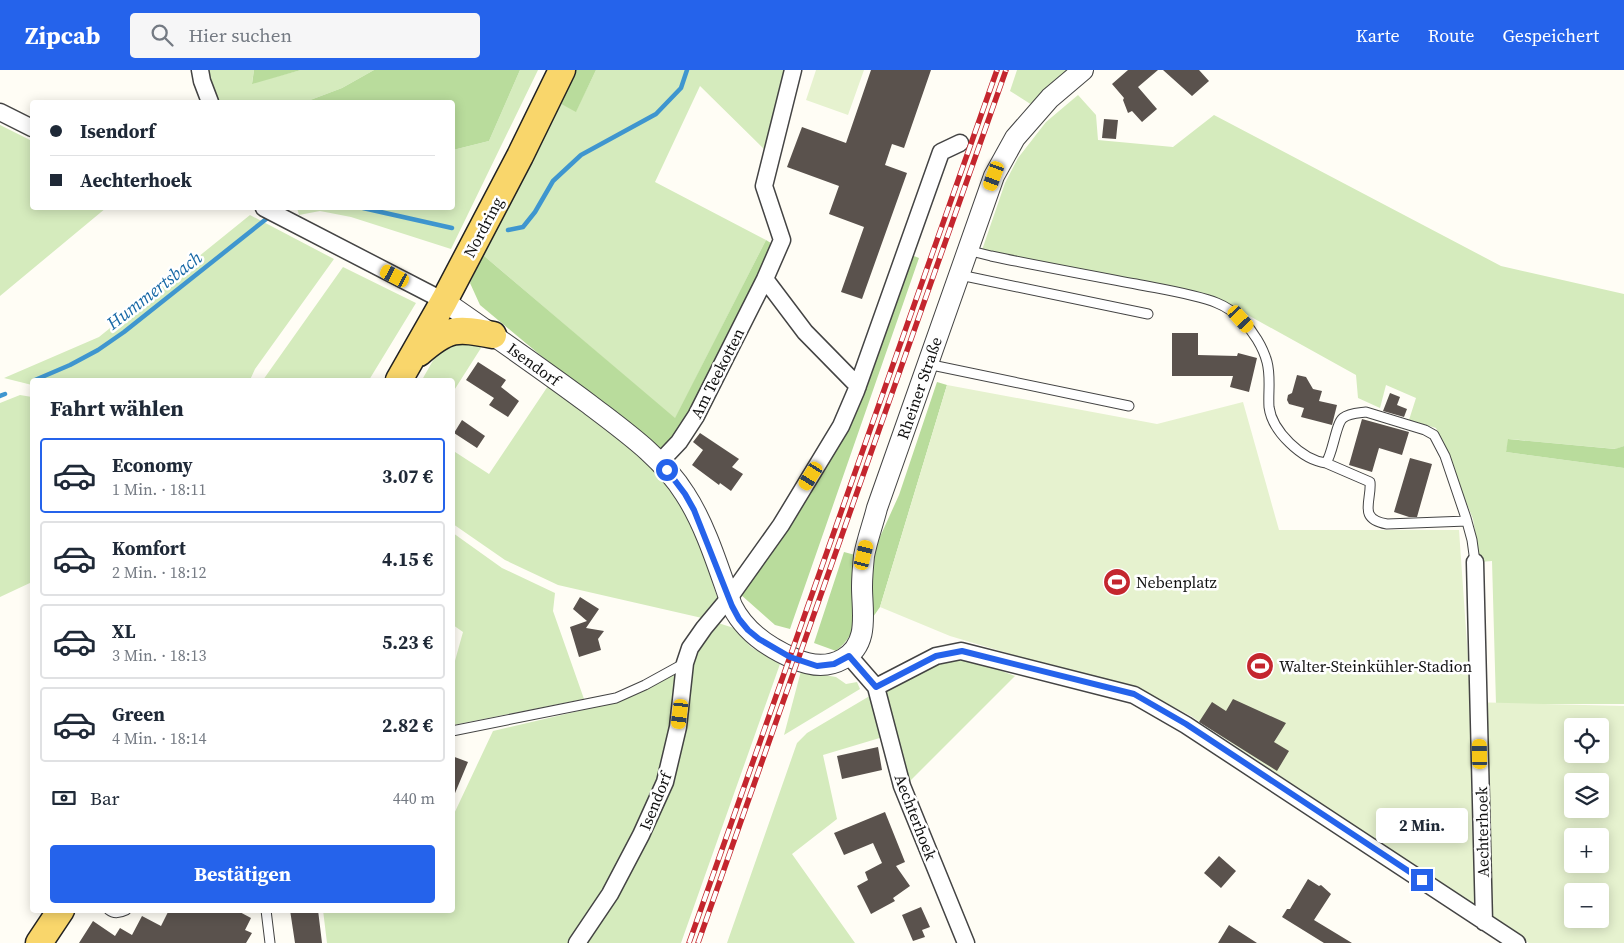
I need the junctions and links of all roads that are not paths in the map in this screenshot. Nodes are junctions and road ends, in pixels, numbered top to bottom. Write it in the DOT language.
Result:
graph roads {
  1 [pos="200,70"];
  2 [pos="562,70"];
  3 [pos="793,70"];
  4 [pos="1083,70"];
  5 [pos="209,100"];
  6 [pos="0,112"];
  7 [pos="30,127"];
  8 [pos="960,143"];
  9 [pos="268,210"];
  10 [pos="967,250"];
  11 [pos="959,274"];
  12 [pos="766,279"];
  13 [pos="444,301"];
  14 [pos="1148,314"];
  15 [pos="493,335"];
  16 [pos="927,364"];
  17 [pos="405,370"];
  18 [pos="858,386"];
  19 [pos="1129,406"];
  20 [pos="660,462"];
  21 [pos="1326,462"];
  22 [pos="1467,521"];
  23 [pos="1475,562"];
  24 [pos="730,598"];
  25 [pos="849,656"];
  26 [pos="685,663"];
  27 [pos="876,687"];
  28 [pos="455,731"];
  29 [pos="59,913"];
  30 [pos="266,913"];
  31 [pos="1484,922"];
  32 [pos="39,943"];
  33 [pos="270,943"];
  34 [pos="577,943"];
  35 [pos="966,943"];
  36 [pos="1517,943"];
  1 -- 5 [label="street"];
  2 -- 13 [label="main road, Nordring"];
  3 -- 12 [label="street, Am Teekotten"];
  4 -- 10 [label="street, Rheiner Straße"];
  6 -- 7 [label="street"];
  8 -- 18 [label="street"];
  9 -- 13 [label="street, Isendorf"];
  10 -- 11 [label="street, Rheiner Straße"];
  10 -- 21 [label="lane"];
  11 -- 14 [label="lane"];
  11 -- 16 [label="street, Rheiner Straße"];
  12 -- 18 [label="street"];
  12 -- 20 [label="street, Am Teekotten"];
  13 -- 15 [label="street, Isendorf"];
  13 -- 17 [label="main road, Nordring"];
  15 -- 17 [label="main road"];
  15 -- 20 [label="street, Isendorf"];
  16 -- 19 [label="lane"];
  16 -- 25 [label="street, Rheiner Straße"];
  18 -- 24 [label="street"];
  20 -- 24 [label="street, Isendorf"];
  21 -- 22 [label="lane"];
  21 -- 22 [label="lane"];
  22 -- 23 [label="lane"];
  23 -- 31 [label="street, Aechterhoek"];
  24 -- 25 [label="street, Isendorf"];
  24 -- 26 [label="street, Isendorf"];
  25 -- 27 [label="street, Aechterhoek"];
  26 -- 28 [label="lane"];
  26 -- 34 [label="street, Isendorf"];
  27 -- 31 [label="street"];
  27 -- 35 [label="street, Aechterhoek"];
  29 -- 32 [label="main road"];
  30 -- 33 [label="lane"];
  31 -- 36 [label="street"];
}
